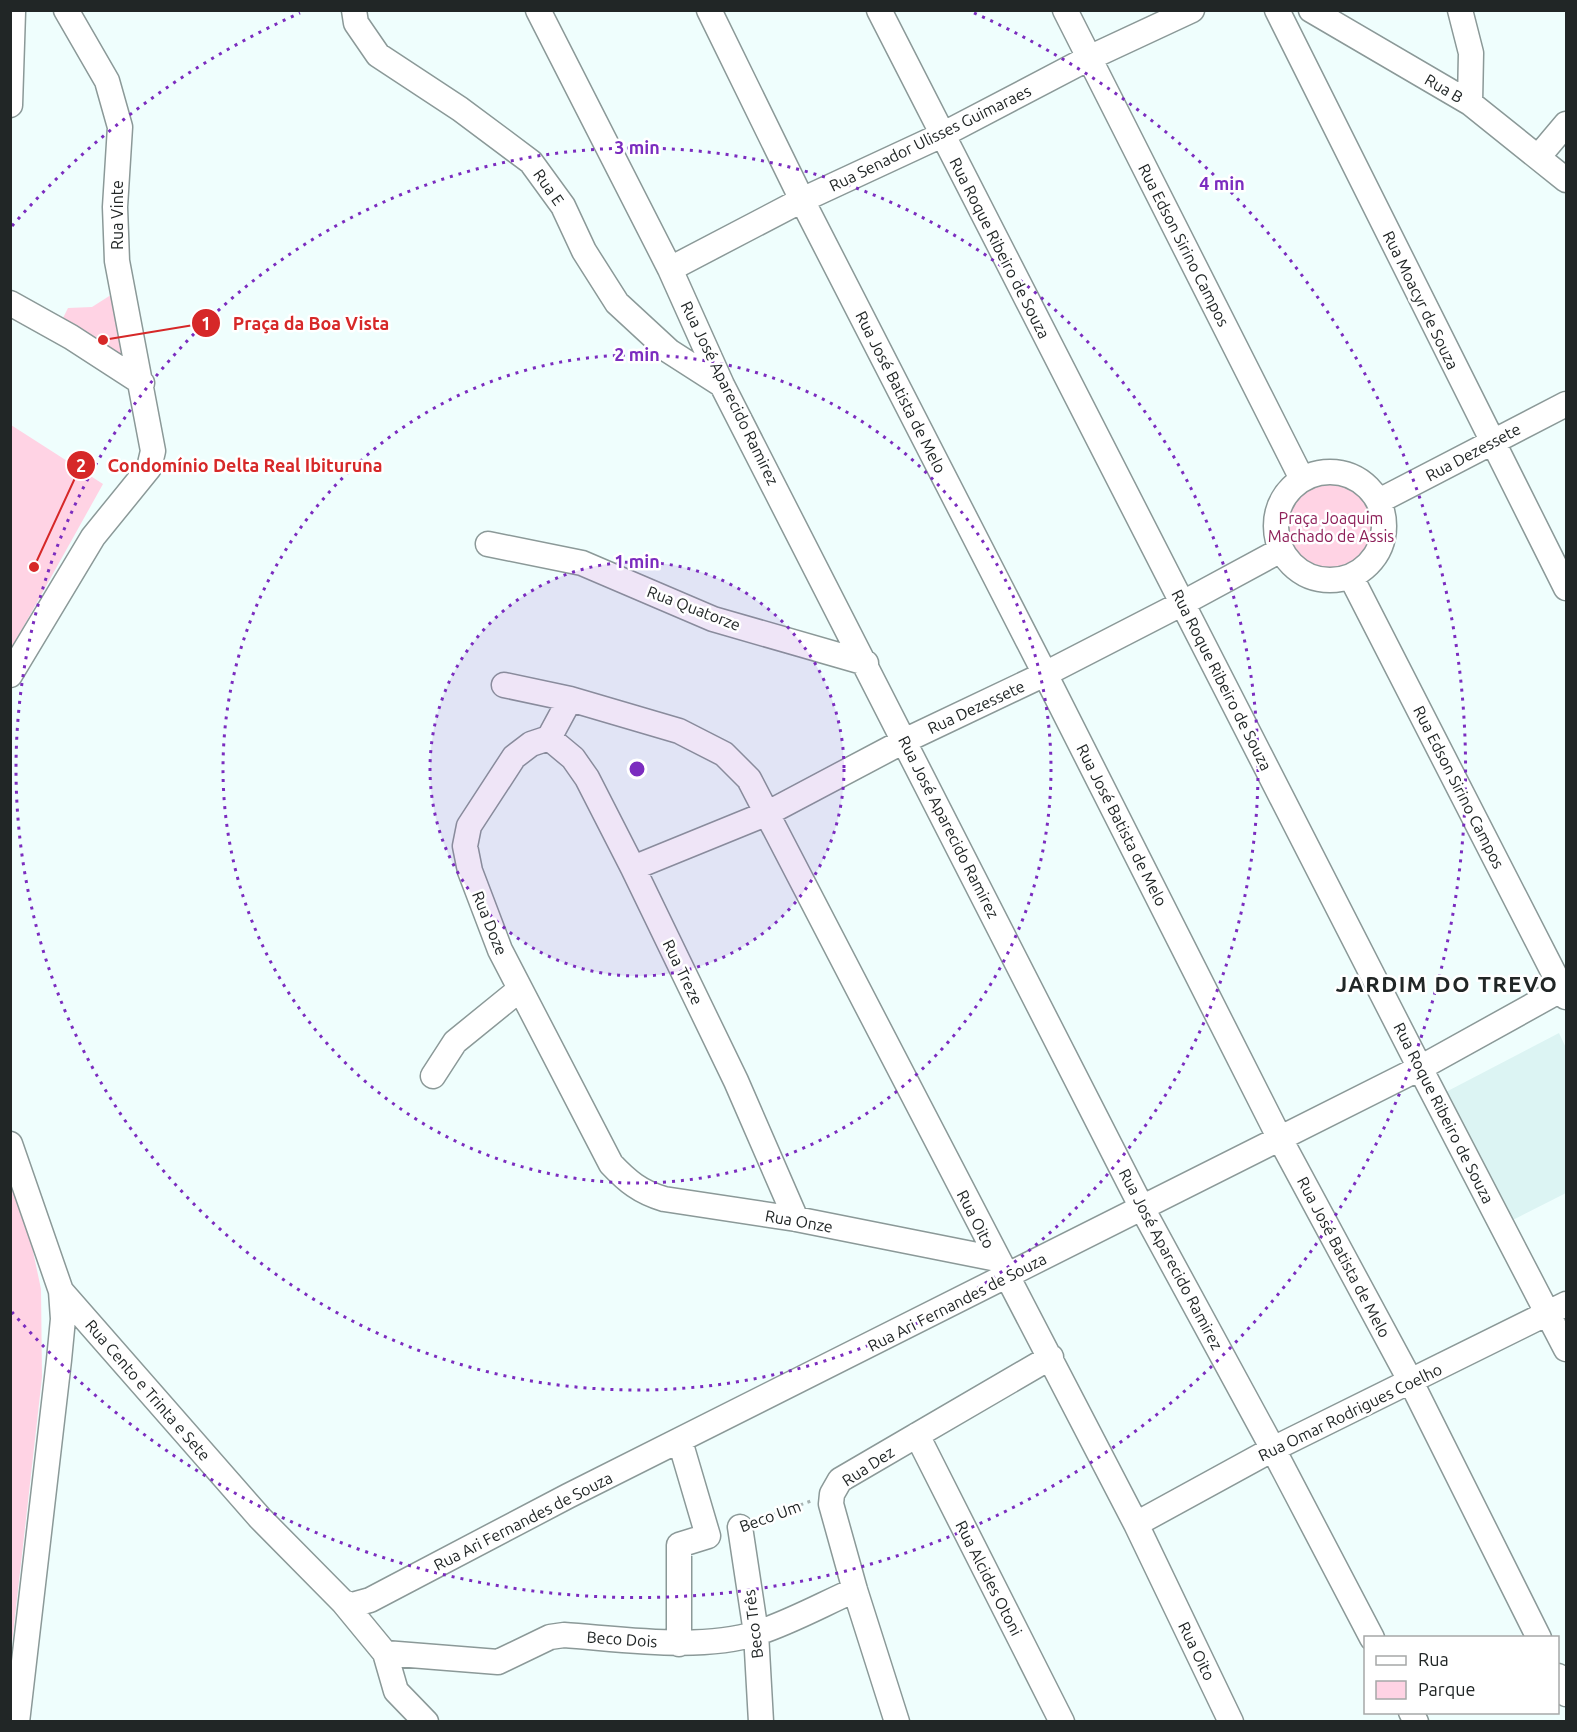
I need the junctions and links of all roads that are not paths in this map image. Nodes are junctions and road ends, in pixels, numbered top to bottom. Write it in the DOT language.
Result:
graph roads {
  1 [pos="66,10"];
  2 [pos="354,10"];
  3 [pos="538,10"];
  4 [pos="709,10"];
  5 [pos="879,10"];
  6 [pos="1065,10"];
  7 [pos="1192,10"];
  8 [pos="1277,10"];
  9 [pos="1311,10"];
  10 [pos="1461,10"];
  11 [pos="13,12"];
  12 [pos="1089,58"];
  13 [pos="1470,103"];
  14 [pos="10,105"];
  15 [pos="1566,124"];
  16 [pos="942,135"];
  17 [pos="1539,156"];
  18 [pos="1566,180"];
  19 [pos="802,200"];
  20 [pos="670,269"];
  21 [pos="10,303"];
  22 [pos="142,382"];
  23 [pos="722,385"];
  24 [pos="1566,404"];
  25 [pos="1492,442"];
  26 [pos="1302,479"];
  27 [pos="1379,501"];
  28 [pos="488,544"];
  29 [pos="1281,550"];
  30 [pos="1351,577"];
  31 [pos="1566,588"];
  32 [pos="1184,603"];
  33 [pos="866,663"];
  34 [pos="1045,674"];
  35 [pos="10,675"];
  36 [pos="504,685"];
  37 [pos="570,699"];
  38 [pos="549,738"];
  39 [pos="904,741"];
  40 [pos="768,813"];
  41 [pos="633,868"];
  42 [pos="519,990"];
  43 [pos="1565,991"];
  44 [pos="1420,1068"];
  45 [pos="433,1076"];
  46 [pos="1279,1137"];
  47 [pos="10,1144"];
  48 [pos="611,1164"];
  49 [pos="1142,1208"];
  50 [pos="796,1219"];
  51 [pos="1002,1268"];
  52 [pos="61,1291"];
  53 [pos="1557,1308"];
  54 [pos="1566,1349"];
  55 [pos="1051,1358"];
  56 [pos="1412,1382"];
  57 [pos="917,1435"];
  58 [pos="680,1441"];
  59 [pos="1274,1449"];
  60 [pos="1136,1524"];
  61 [pos="740,1527"];
  62 [pos="855,1590"];
  63 [pos="343,1602"];
  64 [pos="756,1633"];
  65 [pos="1371,1636"];
  66 [pos="1538,1636"];
  67 [pos="679,1644"];
  68 [pos="385,1653"];
  69 [pos="1559,1680"];
  70 [pos="1566,1694"];
  71 [pos="17,1722"];
  72 [pos="426,1722"];
  73 [pos="761,1722"];
  74 [pos="897,1722"];
  75 [pos="1062,1722"];
  76 [pos="1231,1722"];
  1 -- 22 [label="street, Rua Vinte"];
  2 -- 23 [label="street, Rua E"];
  3 -- 20 [label="street, Rua José Aparecido Ramirez"];
  4 -- 19 [label="street, Rua José Batista de Melo"];
  5 -- 16 [label="street, Rua Roque Ribeiro de Souza"];
  6 -- 12 [label="street, Rua Edson Sirino Campos"];
  7 -- 12 [label="street, Rua Senador Ulisses Guimaraes"];
  8 -- 25 [label="street, Rua Moacyr de Souza"];
  9 -- 13 [label="street, Rua B"];
  10 -- 13 [label="street"];
  11 -- 14 [label="street"];
  12 -- 16 [label="street, Rua Senador Ulisses Guimaraes"];
  12 -- 26 [label="street, Rua Edson Sirino Campos"];
  13 -- 17 [label="street, Rua B"];
  15 -- 17 [label="street"];
  16 -- 19 [label="street, Rua Senador Ulisses Guimaraes"];
  16 -- 32 [label="street, Rua Roque Ribeiro de Souza"];
  17 -- 18 [label="street, Rua B"];
  19 -- 20 [label="street, Rua Senador Ulisses Guimaraes"];
  19 -- 34 [label="street, Rua José Batista de Melo"];
  20 -- 23 [label="street, Rua José Aparecido Ramirez"];
  21 -- 22 [label="street"];
  22 -- 35 [label="street, Rua Vinte"];
  23 -- 33 [label="street, Rua José Aparecido Ramirez"];
  24 -- 25 [label="street, Rua Dezessete"];
  25 -- 27 [label="street, Rua Dezessete"];
  25 -- 31 [label="street, Rua Moacyr de Souza"];
  26 -- 27 [label="street"];
  26 -- 29 [label="street"];
  27 -- 30 [label="street"];
  28 -- 33 [label="street, Rua Quatorze"];
  29 -- 30 [label="street"];
  29 -- 32 [label="street, Rua Dezessete"];
  30 -- 43 [label="street, Rua Edson Sirino Campos"];
  32 -- 34 [label="street, Rua Dezessete"];
  32 -- 44 [label="street, Rua Roque Ribeiro de Souza"];
  33 -- 39 [label="street, Rua José Aparecido Ramirez"];
  34 -- 39 [label="street, Rua Dezessete"];
  34 -- 46 [label="street, Rua José Batista de Melo"];
  36 -- 37 [label="street"];
  37 -- 38 [label="street"];
  37 -- 40 [label="street"];
  38 -- 41 [label="street, Rua Treze"];
  38 -- 42 [label="street, Rua Doze"];
  39 -- 40 [label="street, Rua Dezessete"];
  39 -- 49 [label="street, Rua José Aparecido Ramirez"];
  40 -- 41 [label="street, Rua Dezessete"];
  40 -- 51 [label="street, Rua Oito"];
  41 -- 50 [label="street, Rua Treze"];
  42 -- 45 [label="street"];
  42 -- 48 [label="street, Rua Doze"];
  43 -- 44 [label="street, Rua Ari Fernandes de Souza"];
  44 -- 46 [label="street, Rua Ari Fernandes de Souza"];
  44 -- 53 [label="street, Rua Roque Ribeiro de Souza"];
  46 -- 49 [label="street, Rua Ari Fernandes de Souza"];
  46 -- 56 [label="street, Rua José Batista de Melo"];
  47 -- 52 [label="street, Rua Cento e Trinta e Sete"];
  48 -- 50 [label="street, Rua Onze"];
  49 -- 51 [label="street, Rua Ari Fernandes de Souza"];
  49 -- 59 [label="street, Rua José Aparecido Ramirez"];
  50 -- 51 [label="street, Rua Onze"];
  51 -- 55 [label="street, Rua Oito"];
  51 -- 58 [label="street, Rua Ari Fernandes de Souza"];
  52 -- 63 [label="street, Rua Cento e Trinta e Sete"];
  52 -- 71 [label="street"];
  53 -- 54 [label="street, Rua Roque Ribeiro de Souza"];
  53 -- 56 [label="street, Rua Omar Rodrigues Coelho"];
  55 -- 57 [label="street, Rua Dez"];
  55 -- 60 [label="street, Rua Oito"];
  56 -- 59 [label="street, Rua Omar Rodrigues Coelho"];
  56 -- 66 [label="street, Rua José Batista de Melo"];
  57 -- 62 [label="street, Rua Dez"];
  57 -- 75 [label="street, Rua Alcides Otoni"];
  58 -- 63 [label="street, Rua Ari Fernandes de Souza"];
  58 -- 67 [label="street"];
  59 -- 60 [label="street, Rua Omar Rodrigues Coelho"];
  59 -- 65 [label="street, Rua José Aparecido Ramirez"];
  60 -- 76 [label="street, Rua Oito"];
  61 -- 64 [label="street, Beco Três"];
  62 -- 64 [label="street, Beco Dois"];
  62 -- 74 [label="street, Rua Dez"];
  63 -- 68 [label="street"];
  64 -- 67 [label="street, Beco Dois"];
  64 -- 73 [label="street, Beco Três"];
  67 -- 68 [label="street, Beco Dois"];
  68 -- 72 [label="street"];
  69 -- 70 [label="street"];
}
